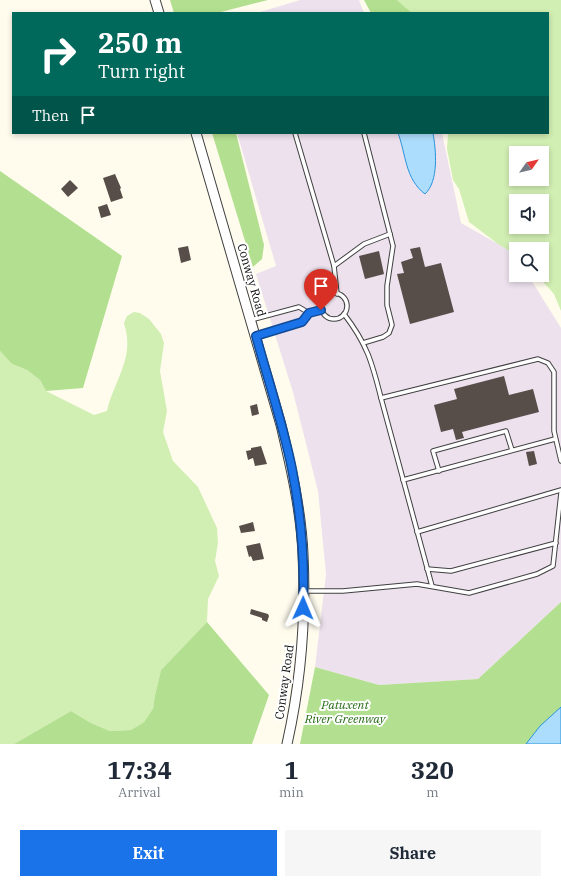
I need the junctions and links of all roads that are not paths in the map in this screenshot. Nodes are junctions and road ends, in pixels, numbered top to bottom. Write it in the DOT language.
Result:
graph roads {
  1 [pos="155,0"];
  2 [pos="159,12"];
  3 [pos="196,134"];
  4 [pos="295,134"];
  5 [pos="364,134"];
  6 [pos="390,234"];
  7 [pos="334,266"];
  8 [pos="337,294"];
  9 [pos="321,310"];
  10 [pos="309,313"];
  11 [pos="344,314"];
  12 [pos="251,320"];
  13 [pos="256,336"];
  14 [pos="363,343"];
  15 [pos="381,398"];
  16 [pos="555,438"];
  17 [pos="512,450"];
  18 [pos="561,461"];
  19 [pos="439,471"];
  20 [pos="403,480"];
  21 [pos="561,492"];
  22 [pos="417,532"];
  23 [pos="556,543"];
  24 [pos="427,569"];
  25 [pos="432,586"];
  26 [pos="304,591"];
  27 [pos="287,744"];
  1 -- 2 [label="street"];
  3 -- 12 [label="street, Conway Road"];
  4 -- 7 [label="lane"];
  5 -- 6 [label="lane"];
  6 -- 7 [label="lane"];
  6 -- 14 [label="lane"];
  7 -- 8 [label="lane"];
  8 -- 9 [label="lane"];
  8 -- 11 [label="lane"];
  9 -- 10 [label="lane"];
  9 -- 11 [label="lane"];
  10 -- 12 [label="lane"];
  10 -- 13 [label="lane"];
  11 -- 14 [label="lane"];
  12 -- 13 [label="street, Conway Road"];
  13 -- 26 [label="street, Conway Road"];
  14 -- 15 [label="lane"];
  15 -- 16 [label="lane"];
  15 -- 20 [label="lane"];
  16 -- 17 [label="lane"];
  16 -- 18 [label="lane"];
  17 -- 19 [label="lane"];
  17 -- 19 [label="lane"];
  19 -- 20 [label="lane"];
  20 -- 22 [label="lane"];
  21 -- 22 [label="lane"];
  21 -- 23 [label="lane"];
  22 -- 24 [label="lane"];
  23 -- 24 [label="lane"];
  23 -- 25 [label="lane"];
  24 -- 25 [label="lane"];
  25 -- 26 [label="lane"];
  26 -- 27 [label="street, Conway Road"];
}
